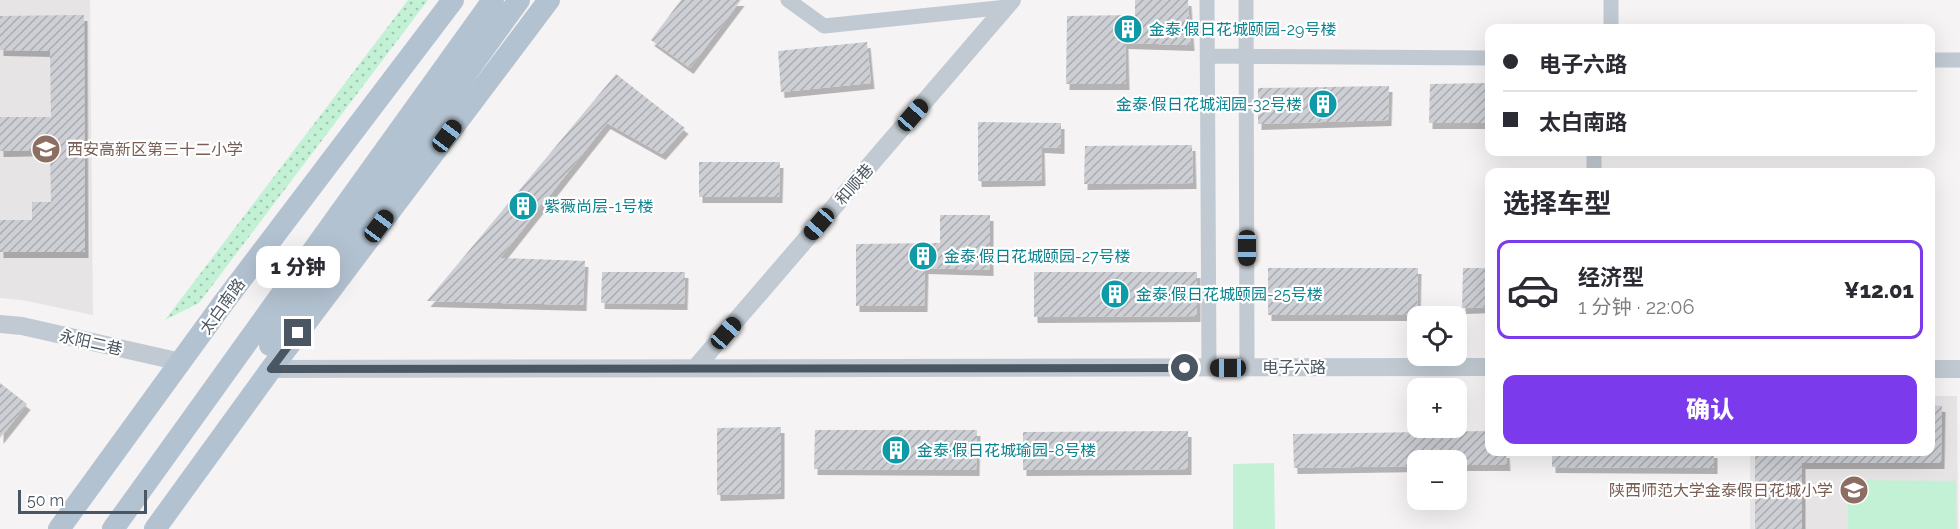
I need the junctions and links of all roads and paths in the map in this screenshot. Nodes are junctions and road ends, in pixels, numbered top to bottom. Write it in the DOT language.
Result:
graph roads {
  1 [pos="453,0"];
  2 [pos="493,0"];
  3 [pos="519,0"];
  4 [pos="549,0"];
  5 [pos="788,0"];
  6 [pos="1207,0"];
  7 [pos="1246,0"];
  8 [pos="1611,0"];
  9 [pos="1009,3"];
  10 [pos="1611,24"];
  11 [pos="1208,56"];
  12 [pos="1246,56"];
  13 [pos="1485,58"];
  14 [pos="1935,60"];
  15 [pos="1960,60"];
  16 [pos="0,324"];
  17 [pos="181,362"];
  18 [pos="696,368"];
  19 [pos="1209,368"];
  20 [pos="1247,368"];
  21 [pos="1485,368"];
  22 [pos="271,369"];
  23 [pos="1935,369"];
  24 [pos="1960,369"];
  25 [pos="59,529"];
  26 [pos="113,529"];
  27 [pos="137,529"];
  28 [pos="155,529"];
  1 -- 17 [label="main road, 太白南路"];
  2 -- 26 [label="main road"];
  3 -- 27 [label="main road"];
  4 -- 22 [label="main road"];
  5 -- 9 [label="street"];
  6 -- 11 [label="street"];
  7 -- 12 [label="street"];
  8 -- 10 [label="street"];
  9 -- 18 [label="street, 和顺巷"];
  11 -- 12 [label="street"];
  11 -- 19 [label="street"];
  12 -- 13 [label="street"];
  12 -- 20 [label="street"];
  14 -- 15 [label="street"];
  16 -- 17 [label="street, 永阳二巷"];
  17 -- 25 [label="main road, 太白南路"];
  18 -- 19 [label="street, 电子六路"];
  18 -- 22 [label="street, 电子六路"];
  19 -- 20 [label="street, 电子六路"];
  20 -- 21 [label="street, 电子六路"];
  22 -- 28 [label="main road"];
  23 -- 24 [label="street"];
}
